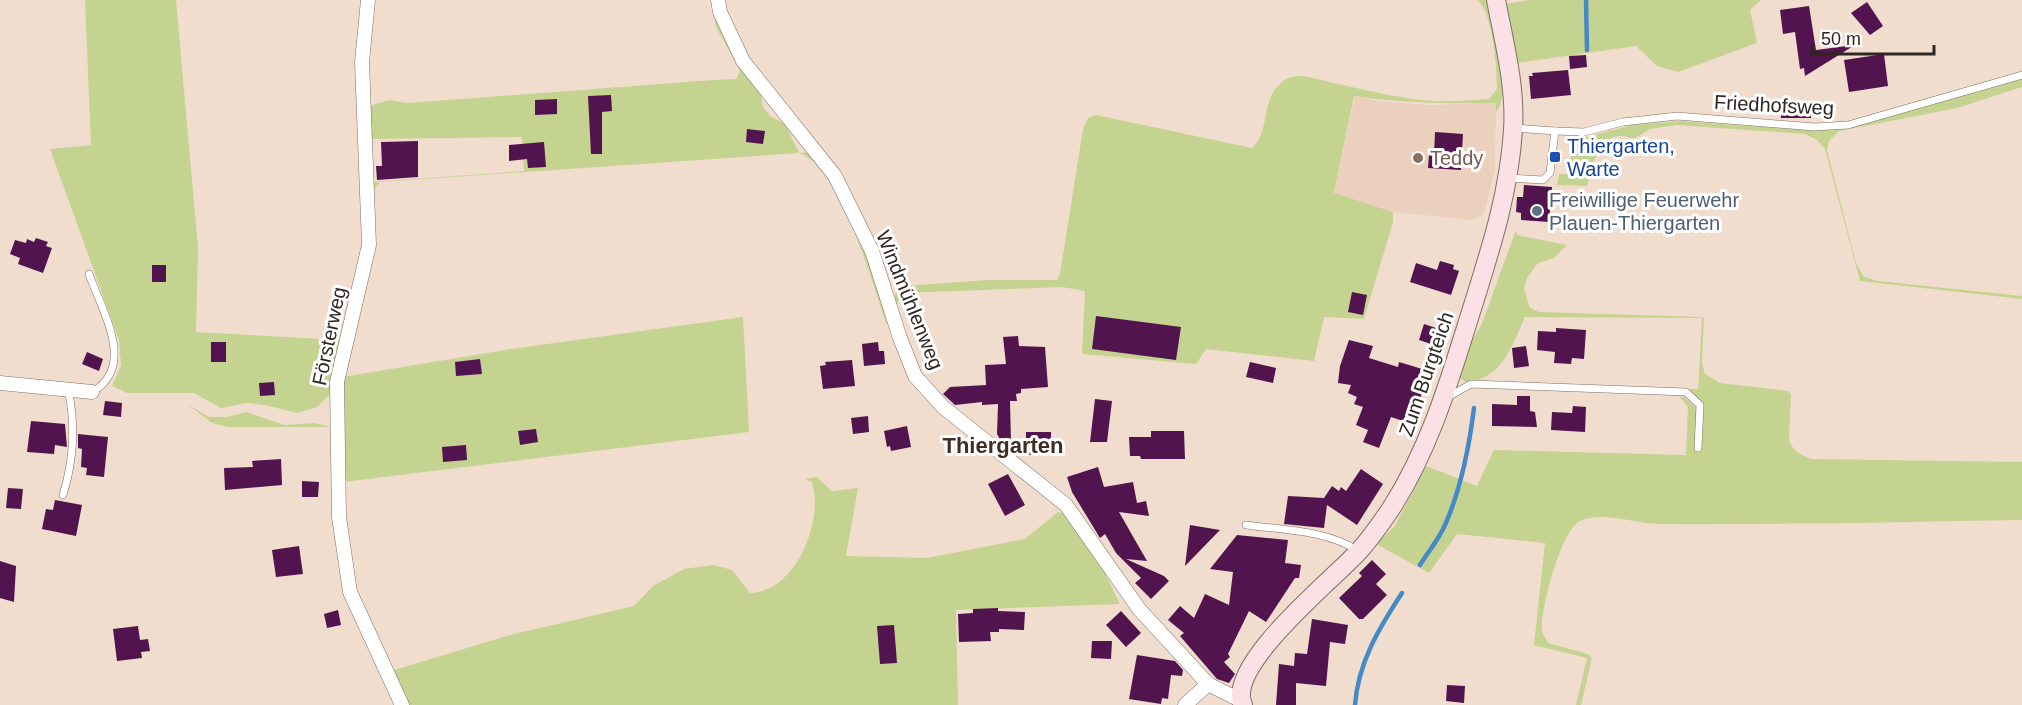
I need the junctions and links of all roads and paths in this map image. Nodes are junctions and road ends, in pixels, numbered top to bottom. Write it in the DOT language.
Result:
graph roads {
  1 [pos="368,0"];
  2 [pos="718,0"];
  3 [pos="1496,0"];
  4 [pos="2022,75"];
  5 [pos="1513,128"];
  6 [pos="1555,131"];
  7 [pos="1508,178"];
  8 [pos="89,274"];
  9 [pos="0,383"];
  10 [pos="68,389"];
  11 [pos="92,392"];
  12 [pos="1444,400"];
  13 [pos="1698,448"];
  14 [pos="63,495"];
  15 [pos="1246,525"];
  16 [pos="1359,552"];
  17 [pos="1208,684"];
  18 [pos="1241,702"];
  19 [pos="402,705"];
  20 [pos="1185,705"];
  1 -- 19 [label="street, Försterweg"];
  2 -- 17 [label="street, Windmühlenweg"];
  3 -- 5 [label="street, Zum Burgteich"];
  4 -- 6 [label="lane, Friedhofsweg"];
  5 -- 6 [label="lane, Friedhofsweg"];
  5 -- 7 [label="street, Zum Burgteich"];
  6 -- 7 [label="lane"];
  7 -- 12 [label="street, Zum Burgteich"];
  8 -- 11 [label="lane"];
  9 -- 10 [label="street"];
  10 -- 11 [label="street"];
  10 -- 14 [label="lane"];
  12 -- 13 [label="lane"];
  12 -- 16 [label="street, Zum Burgteich"];
  15 -- 16 [label="lane"];
  16 -- 18 [label="street, Zum Burgteich"];
  17 -- 18 [label="street, Windmühlenweg"];
  17 -- 20 [label="street"];
}
